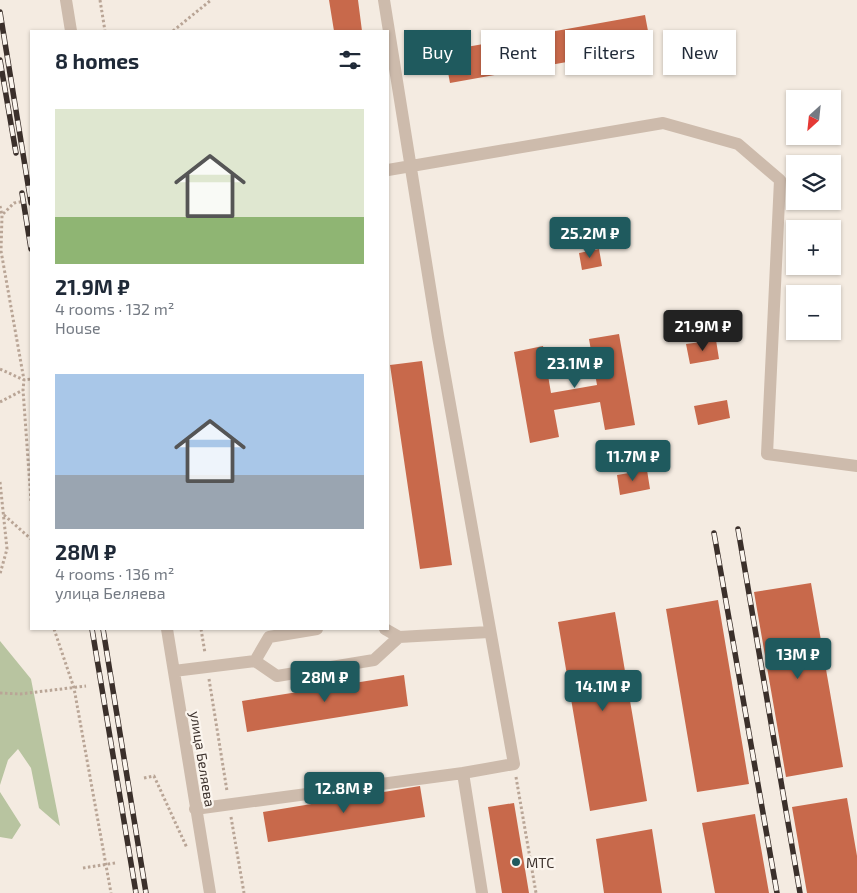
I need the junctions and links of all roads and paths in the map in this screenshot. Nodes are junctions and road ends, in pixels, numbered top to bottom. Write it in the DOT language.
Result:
graph roads {
  1 [pos="66,0"];
  2 [pos="100,0"];
  3 [pos="211,0"];
  4 [pos="384,0"];
  5 [pos="71,30"];
  6 [pos="105,30"];
  7 [pos="174,30"];
  8 [pos="389,30"];
  9 [pos="389,33"];
  10 [pos="409,166"];
  11 [pos="389,170"];
  12 [pos="30,200"];
  13 [pos="0,206"];
  14 [pos="2,215"];
  15 [pos="1,251"];
  16 [pos="0,369"];
  17 [pos="30,379"];
  18 [pos="24,380"];
  19 [pos="23,390"];
  20 [pos="0,402"];
  21 [pos="857,466"];
  22 [pos="0,482"];
  23 [pos="30,487"];
  24 [pos="4,514"];
  25 [pos="30,539"];
  26 [pos="0,574"];
  27 [pos="54,630"];
  28 [pos="168,630"];
  29 [pos="201,630"];
  30 [pos="311,630"];
  31 [pos="387,630"];
  32 [pos="489,632"];
  33 [pos="399,638"];
  34 [pos="255,661"];
  35 [pos="207,667"];
  36 [pos="174,671"];
  37 [pos="86,686"];
  38 [pos="74,688"];
  39 [pos="0,694"];
  40 [pos="514,764"];
  41 [pos="463,774"];
  42 [pos="144,778"];
  43 [pos="229,804"];
  44 [pos="195,809"];
  45 [pos="189,854"];
  46 [pos="116,863"];
  47 [pos="106,864"];
  48 [pos="83,868"];
  49 [pos="111,893"];
  50 [pos="210,893"];
  51 [pos="244,893"];
  52 [pos="482,893"];
  53 [pos="536,893"];
  1 -- 5 [label="street"];
  2 -- 6 [label="path"];
  3 -- 7 [label="path"];
  4 -- 8 [label="street"];
  9 -- 10 [label="street"];
  10 -- 11 [label="street"];
  10 -- 21 [label="street"];
  10 -- 32 [label="street"];
  12 -- 14 [label="path"];
  13 -- 14 [label="path"];
  14 -- 15 [label="path"];
  15 -- 18 [label="path"];
  16 -- 18 [label="path"];
  17 -- 18 [label="path"];
  18 -- 19 [label="path"];
  19 -- 20 [label="path"];
  19 -- 23 [label="path"];
  22 -- 24 [label="path"];
  24 -- 25 [label="path"];
  24 -- 26 [label="path"];
  27 -- 38 [label="path"];
  28 -- 36 [label="street, улица Беляева"];
  29 -- 35 [label="path"];
  30 -- 34 [label="street"];
  31 -- 33 [label="street"];
  32 -- 33 [label="street"];
  32 -- 40 [label="street"];
  33 -- 34 [label="street"];
  34 -- 35 [label="street"];
  35 -- 36 [label="street"];
  35 -- 43 [label="path"];
  36 -- 44 [label="street, улица Беляева"];
  37 -- 38 [label="path"];
  38 -- 39 [label="path"];
  38 -- 47 [label="path"];
  40 -- 41 [label="street"];
  40 -- 53 [label="path"];
  41 -- 43 [label="street"];
  41 -- 52 [label="street"];
  42 -- 45 [label="path"];
  43 -- 44 [label="street"];
  43 -- 51 [label="path"];
  44 -- 50 [label="street, улица Беляева"];
  46 -- 47 [label="path"];
  47 -- 48 [label="path"];
  47 -- 49 [label="path"];
}
